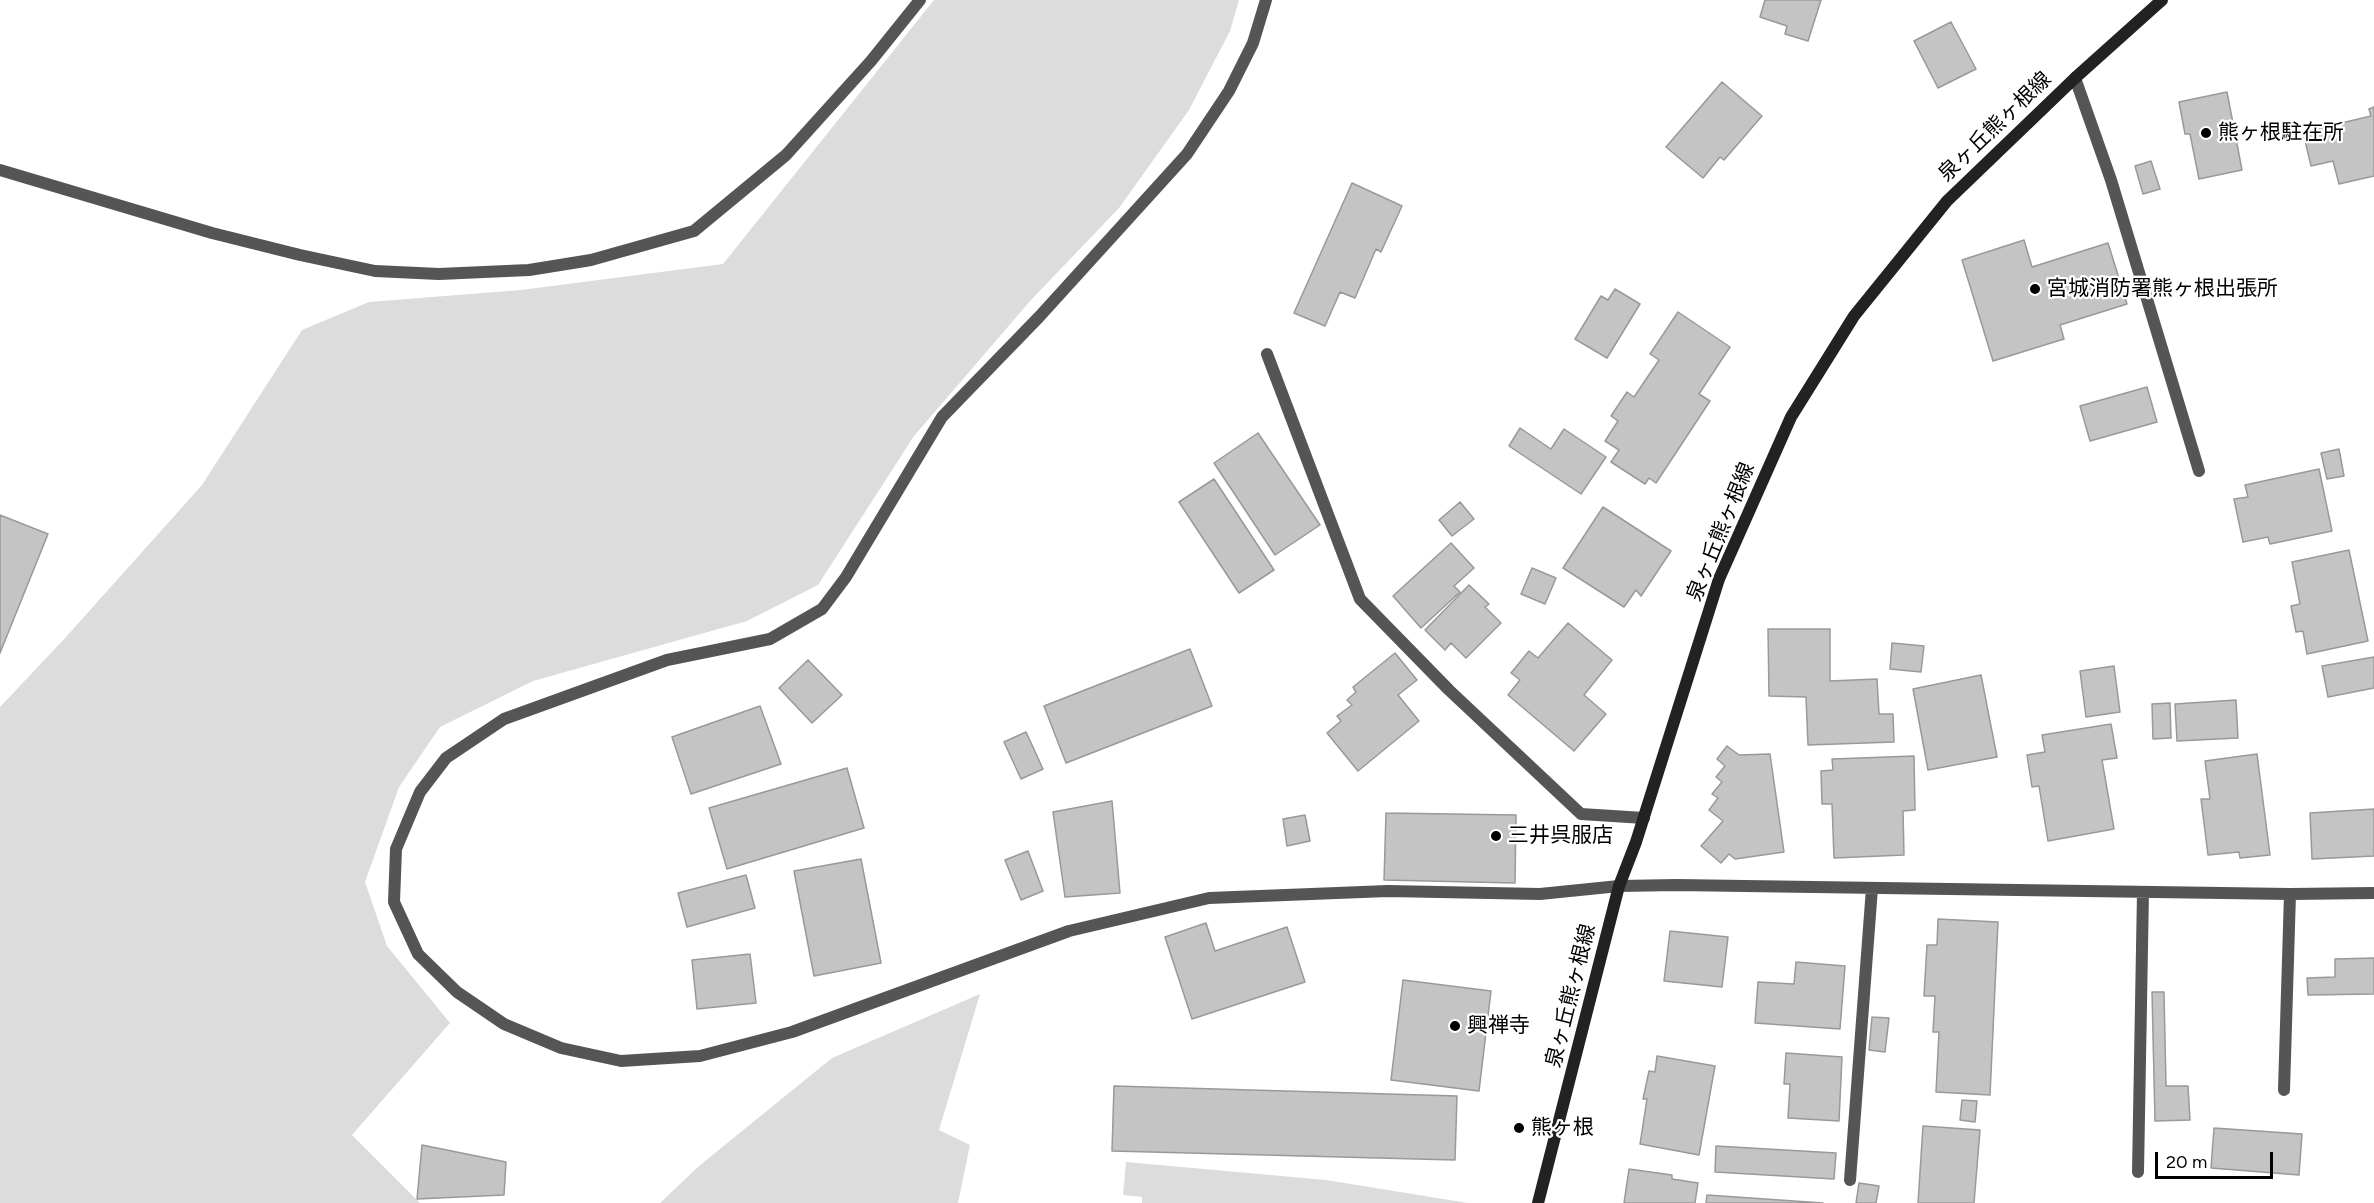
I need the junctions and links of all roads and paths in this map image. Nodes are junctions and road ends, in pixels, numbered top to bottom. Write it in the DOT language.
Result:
graph roads {
  1 [pos="920,0"];
  2 [pos="1266,0"];
  3 [pos="2162,0"];
  4 [pos="2075,78"];
  5 [pos="0,170"];
  6 [pos="1267,354"];
  7 [pos="2199,471"];
  8 [pos="1644,818"];
  9 [pos="1619,886"];
  10 [pos="1872,888"];
  11 [pos="2143,892"];
  12 [pos="2374,893"];
  13 [pos="2290,894"];
  14 [pos="2284,1090"];
  15 [pos="2138,1172"];
  16 [pos="1850,1180"];
  17 [pos="1538,1203"];
  1 -- 5 [label="street"];
  2 -- 9 [label="street"];
  3 -- 4 [label="main road, 泉ヶ丘熊ヶ根線"];
  4 -- 7 [label="street"];
  4 -- 8 [label="main road, 泉ヶ丘熊ヶ根線"];
  6 -- 8 [label="street"];
  8 -- 9 [label="main road, 泉ヶ丘熊ヶ根線"];
  9 -- 10 [label="street"];
  9 -- 17 [label="main road, 泉ヶ丘熊ヶ根線"];
  10 -- 11 [label="street"];
  10 -- 16 [label="street"];
  11 -- 13 [label="street"];
  11 -- 15 [label="street"];
  12 -- 13 [label="street"];
  13 -- 14 [label="street"];
}
